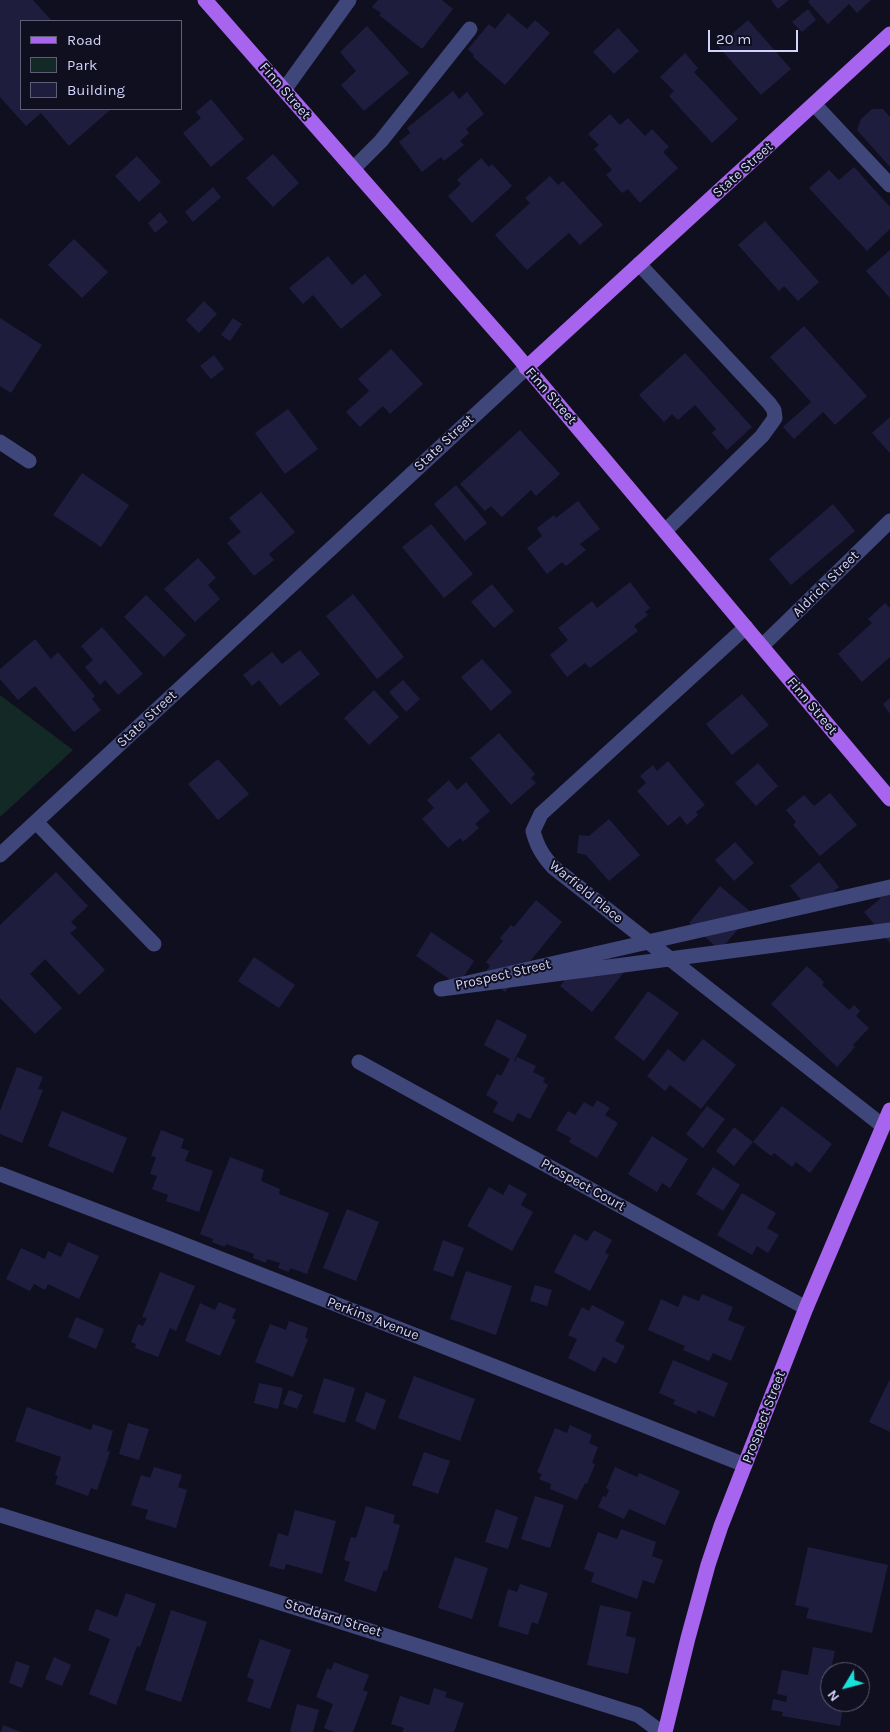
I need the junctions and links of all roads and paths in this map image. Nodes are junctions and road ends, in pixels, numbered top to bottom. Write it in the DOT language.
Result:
graph roads {
  1 [pos="204,0"];
  2 [pos="349,0"];
  3 [pos="470,29"];
  4 [pos="890,34"];
  5 [pos="284,90"];
  6 [pos="814,104"];
  7 [pos="353,168"];
  8 [pos="890,184"];
  9 [pos="639,264"];
  10 [pos="526,368"];
  11 [pos="0,442"];
  12 [pos="29,460"];
  13 [pos="890,521"];
  14 [pos="665,531"];
  15 [pos="746,627"];
  16 [pos="762,646"];
  17 [pos="890,799"];
  18 [pos="36,822"];
  19 [pos="0,854"];
  20 [pos="890,887"];
  21 [pos="890,930"];
  22 [pos="154,944"];
  23 [pos="359,1062"];
  24 [pos="890,1110"];
  25 [pos="883,1126"];
  26 [pos="0,1174"];
  27 [pos="806,1308"];
  28 [pos="745,1465"];
  29 [pos="0,1515"];
  30 [pos="661,1732"];
  31 [pos="665,1732"];
  1 -- 5 [label="main road, Finn Street"];
  2 -- 5 [label="street"];
  3 -- 7 [label="street"];
  4 -- 6 [label="main road, State Street"];
  5 -- 7 [label="main road, Finn Street"];
  6 -- 8 [label="street"];
  6 -- 9 [label="main road, State Street"];
  7 -- 10 [label="main road, Finn Street"];
  9 -- 10 [label="main road, State Street"];
  9 -- 14 [label="street"];
  10 -- 14 [label="main road, Finn Street"];
  10 -- 18 [label="street, State Street"];
  11 -- 12 [label="street"];
  13 -- 16 [label="street, Aldrich Street"];
  14 -- 15 [label="main road, Finn Street"];
  15 -- 16 [label="main road, Finn Street"];
  15 -- 25 [label="street, Warfield Place"];
  16 -- 17 [label="main road, Finn Street"];
  18 -- 19 [label="street, State Street"];
  18 -- 22 [label="street"];
  20 -- 21 [label="street, Prospect Street"];
  23 -- 27 [label="street, Prospect Court"];
  24 -- 25 [label="main road, Prospect Street"];
  25 -- 27 [label="main road, Prospect Street"];
  26 -- 28 [label="street, Perkins Avenue"];
  27 -- 28 [label="main road, Prospect Street"];
  28 -- 31 [label="main road, Prospect Street"];
  29 -- 30 [label="street, Stoddard Street"];
}
